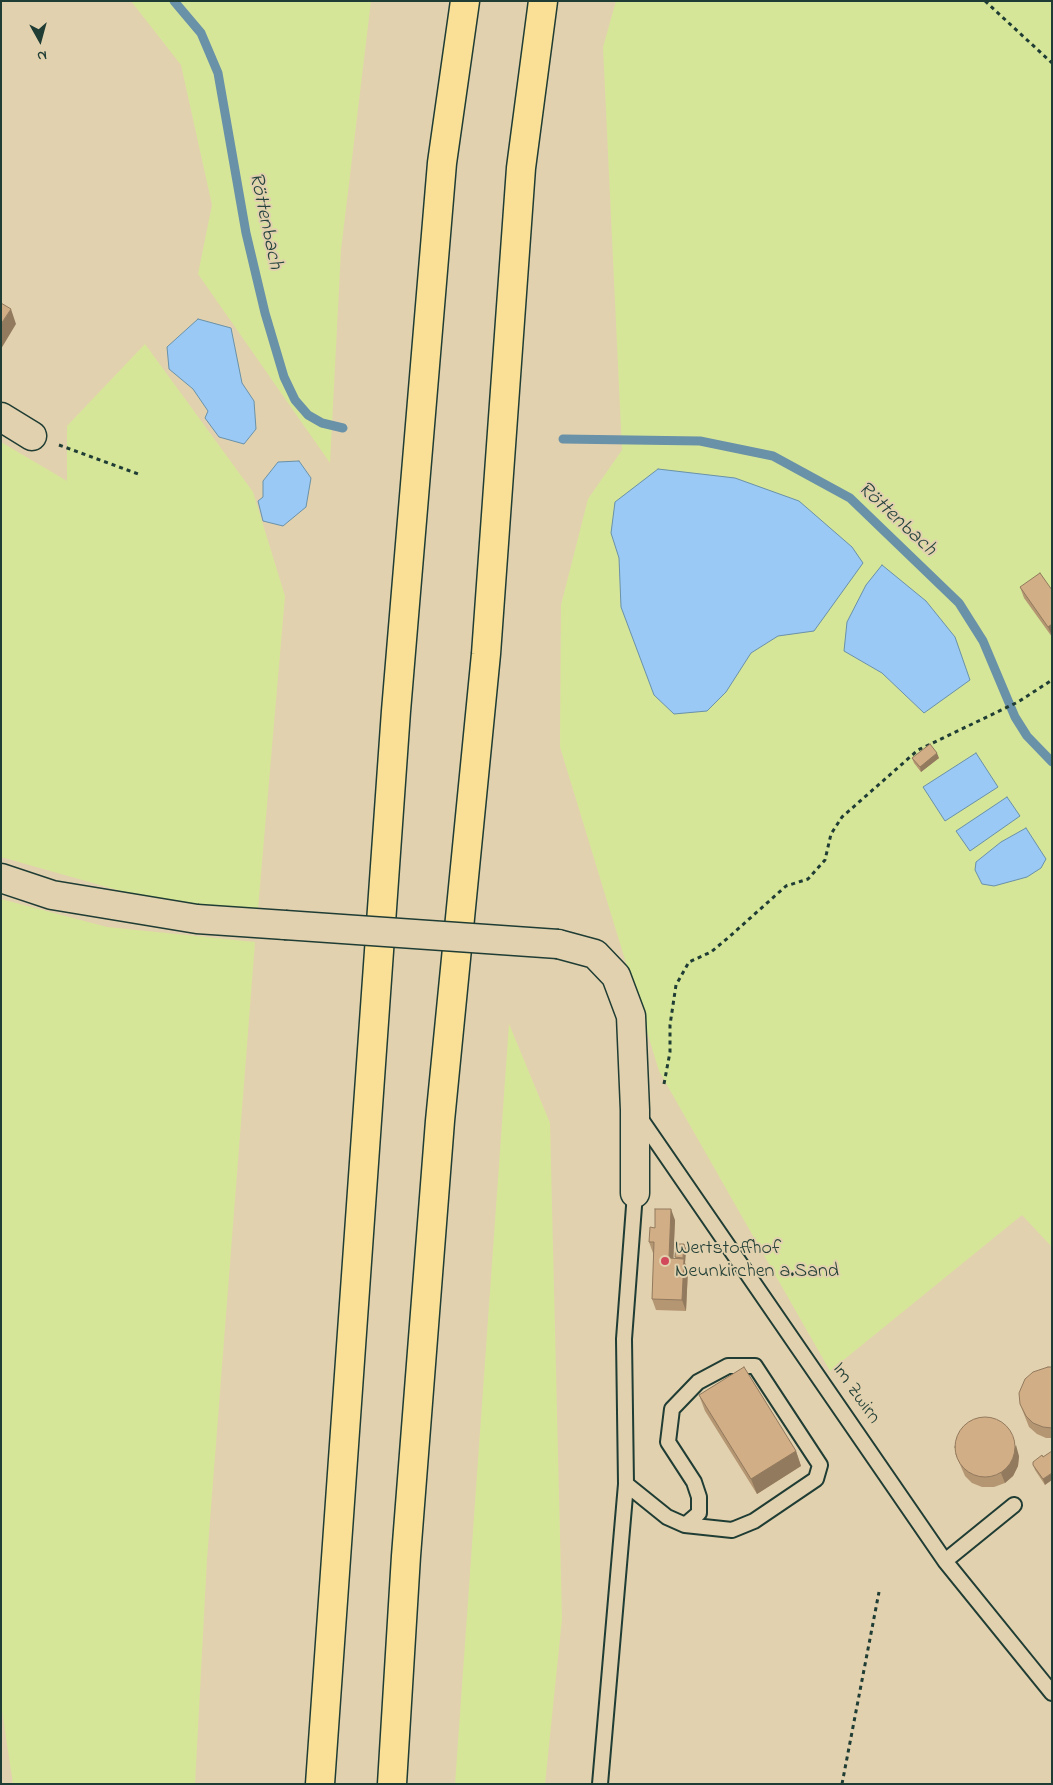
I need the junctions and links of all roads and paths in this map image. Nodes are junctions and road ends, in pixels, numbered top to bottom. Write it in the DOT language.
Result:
graph roads {
  1 [pos="465,1"];
  2 [pos="543,1"];
  3 [pos="985,1"];
  4 [pos="1052,63"];
  5 [pos="1,417"];
  6 [pos="32,436"];
  7 [pos="141,475"];
  8 [pos="1052,680"];
  9 [pos="1,878"];
  10 [pos="635,1110"];
  11 [pos="635,1193"];
  12 [pos="626,1484"];
  13 [pos="1014,1505"];
  14 [pos="685,1525"];
  15 [pos="946,1561"];
  16 [pos="879,1592"];
  17 [pos="1052,1693"];
  18 [pos="320,1784"];
  19 [pos="392,1784"];
  20 [pos="600,1784"];
  21 [pos="842,1784"];
  1 -- 18 [label="highway"];
  2 -- 19 [label="highway"];
  3 -- 4 [label="path"];
  5 -- 6 [label="street"];
  6 -- 7 [label="path"];
  8 -- 10 [label="path"];
  9 -- 10 [label="street, bridge"];
  10 -- 11 [label="street"];
  10 -- 15 [label="lane, Im Zwirn"];
  11 -- 12 [label="lane"];
  12 -- 14 [label="lane"];
  12 -- 20 [label="lane"];
  13 -- 15 [label="lane"];
  14 -- 14 [label="lane"];
  15 -- 17 [label="lane, Im Zwirn"];
  16 -- 21 [label="path"];
}
